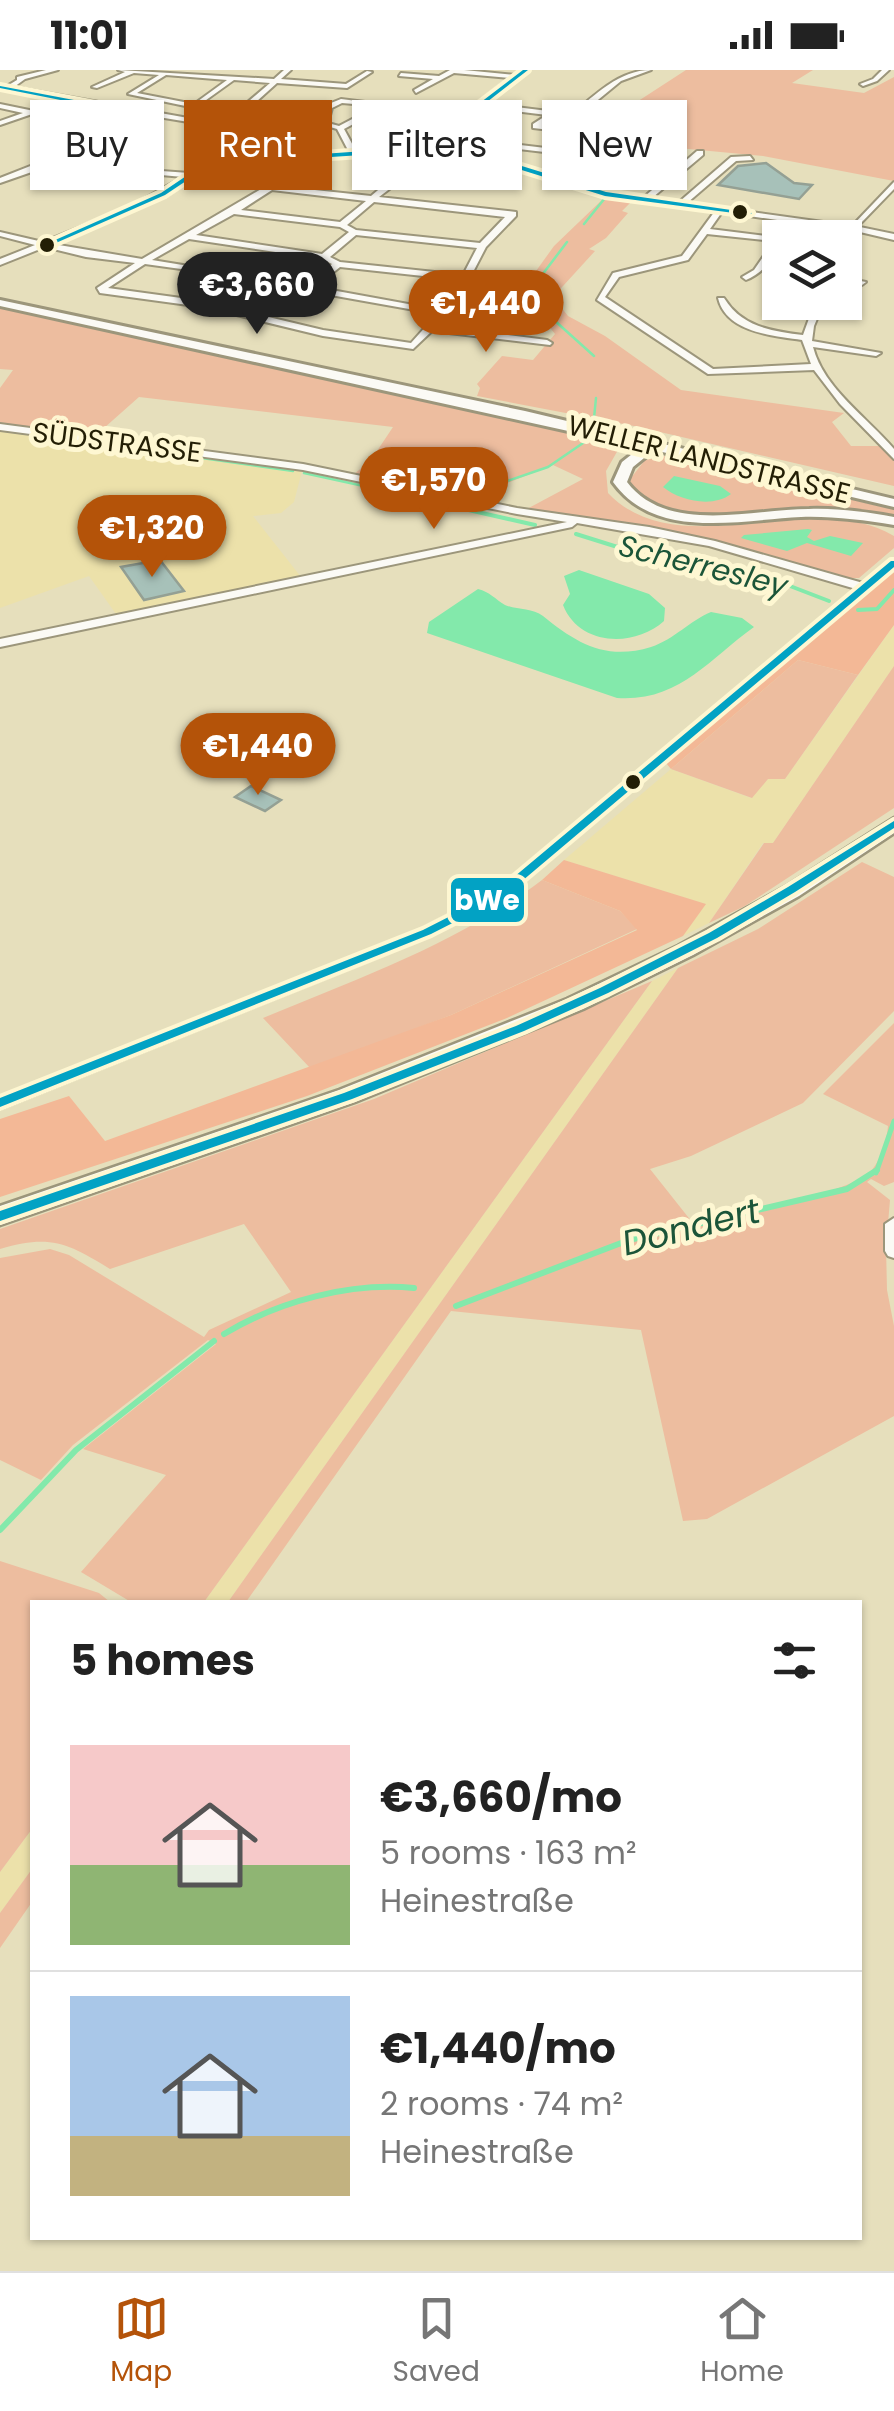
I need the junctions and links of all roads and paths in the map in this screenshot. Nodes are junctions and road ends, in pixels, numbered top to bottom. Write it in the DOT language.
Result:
graph roads {
  1 [pos="55,70"];
  2 [pos="205,70"];
  3 [pos="288,70"];
  4 [pos="526,70"];
  5 [pos="648,70"];
  6 [pos="886,70"];
  7 [pos="126,71"];
  8 [pos="369,72"];
  9 [pos="401,74"];
  10 [pos="163,75"];
  11 [pos="194,77"];
  12 [pos="518,77"];
  13 [pos="444,78"];
  14 [pos="231,80"];
  15 [pos="271,83"];
  16 [pos="863,84"];
  17 [pos="94,87"];
  18 [pos="2,89"];
  19 [pos="416,91"];
  20 [pos="62,100"];
  21 [pos="252,100"];
  22 [pos="486,100"];
  23 [pos="594,100"];
  24 [pos="0,106"];
  25 [pos="0,123"];
  26 [pos="340,128"];
  27 [pos="352,151"];
  28 [pos="700,153"];
  29 [pos="750,158"];
  30 [pos="687,164"];
  31 [pos="30,170"];
  32 [pos="687,175"];
  33 [pos="184,177"];
  34 [pos="710,178"];
  35 [pos="0,181"];
  36 [pos="894,184"];
  37 [pos="381,190"];
  38 [pos="590,190"];
  39 [pos="657,190"];
  40 [pos="372,199"];
  41 [pos="646,200"];
  42 [pos="682,204"];
  43 [pos="720,210"];
  44 [pos="236,212"];
  45 [pos="796,220"];
  46 [pos="859,220"];
  47 [pos="342,225"];
  48 [pos="862,229"];
  49 [pos="704,230"];
  50 [pos="354,232"];
  51 [pos="0,234"];
  52 [pos="190,236"];
  53 [pos="894,237"];
  54 [pos="47,245"];
  55 [pos="482,246"];
  56 [pos="324,257"];
  57 [pos="141,260"];
  58 [pos="0,262"];
  59 [pos="338,264"];
  60 [pos="746,277"];
  61 [pos="465,278"];
  62 [pos="302,288"];
  63 [pos="722,300"];
  64 [pos="0,303"];
  65 [pos="444,312"];
  66 [pos="253,316"];
  67 [pos="814,320"];
  68 [pos="430,328"];
  69 [pos="807,340"];
  70 [pos="547,343"];
  71 [pos="876,353"];
  72 [pos="817,367"];
  73 [pos="0,427"];
  74 [pos="652,445"];
  75 [pos="894,456"];
  76 [pos="892,503"];
  77 [pos="588,521"];
  78 [pos="894,521"];
  79 [pos="894,562"];
  80 [pos="864,587"];
  81 [pos="0,644"];
  82 [pos="894,824"];
  83 [pos="0,1103"];
  84 [pos="0,1216"];
  85 [pos="894,1224"];
  86 [pos="894,1252"];
  1 -- 18 [label="street"];
  2 -- 11 [label="street"];
  3 -- 15 [label="street"];
  4 -- 12 [label="street"];
  5 -- 23 [label="street"];
  6 -- 16 [label="street"];
  7 -- 10 [label="street"];
  7 -- 17 [label="street"];
  8 -- 15 [label="street"];
  9 -- 13 [label="street"];
  10 -- 11 [label="street"];
  10 -- 14 [label="street"];
  11 -- 14 [label="street"];
  12 -- 13 [label="street"];
  12 -- 22 [label="street"];
  13 -- 19 [label="street"];
  14 -- 15 [label="street"];
  15 -- 21 [label="street"];
  18 -- 20 [label="street"];
  24 -- 25 [label="street"];
  26 -- 26 [label="street"];
  26 -- 27 [label="street"];
  28 -- 30 [label="street"];
  29 -- 34 [label="street"];
  31 -- 35 [label="street"];
  32 -- 34 [label="street"];
  33 -- 54 [label="street"];
  34 -- 42 [label="street"];
  36 -- 46 [label="street"];
  37 -- 40 [label="street"];
  38 -- 41 [label="street"];
  39 -- 41 [label="street"];
  40 -- 44 [label="street"];
  40 -- 47 [label="street"];
  40 -- 55 [label="street"];
  41 -- 42 [label="street"];
  42 -- 43 [label="street"];
  43 -- 45 [label="street"];
  43 -- 49 [label="street"];
  44 -- 47 [label="street"];
  44 -- 52 [label="street"];
  47 -- 50 [label="street"];
  48 -- 53 [label="street"];
  49 -- 60 [label="street"];
  49 -- 72 [label="street"];
  50 -- 55 [label="street"];
  50 -- 56 [label="street"];
  51 -- 54 [label="street"];
  52 -- 56 [label="street"];
  52 -- 57 [label="street"];
  54 -- 57 [label="street"];
  54 -- 58 [label="street"];
  55 -- 61 [label="street"];
  56 -- 59 [label="street"];
  57 -- 62 [label="street"];
  57 -- 66 [label="street"];
  59 -- 61 [label="street"];
  59 -- 62 [label="street"];
  61 -- 65 [label="street"];
  62 -- 65 [label="street"];
  62 -- 66 [label="street"];
  63 -- 69 [label="street"];
  64 -- 74 [label="main road, WELLER LANDSTRASSE"];
  65 -- 68 [label="street"];
  66 -- 68 [label="street"];
  67 -- 69 [label="street"];
  68 -- 70 [label="street"];
  69 -- 71 [label="street"];
  69 -- 72 [label="street"];
  72 -- 75 [label="street"];
  73 -- 77 [label="street, SÜDSTRASSE"];
  74 -- 76 [label="main road, WELLER LANDSTRASSE"];
  74 -- 78 [label="main road"];
  77 -- 80 [label="street, SÜDSTRASSE"];
  77 -- 81 [label="street, SÜDSTRASSE"];
  79 -- 80 [label="street"];
  80 -- 83 [label="street"];
  82 -- 84 [label="main road"];
  85 -- 86 [label="street"];
}
